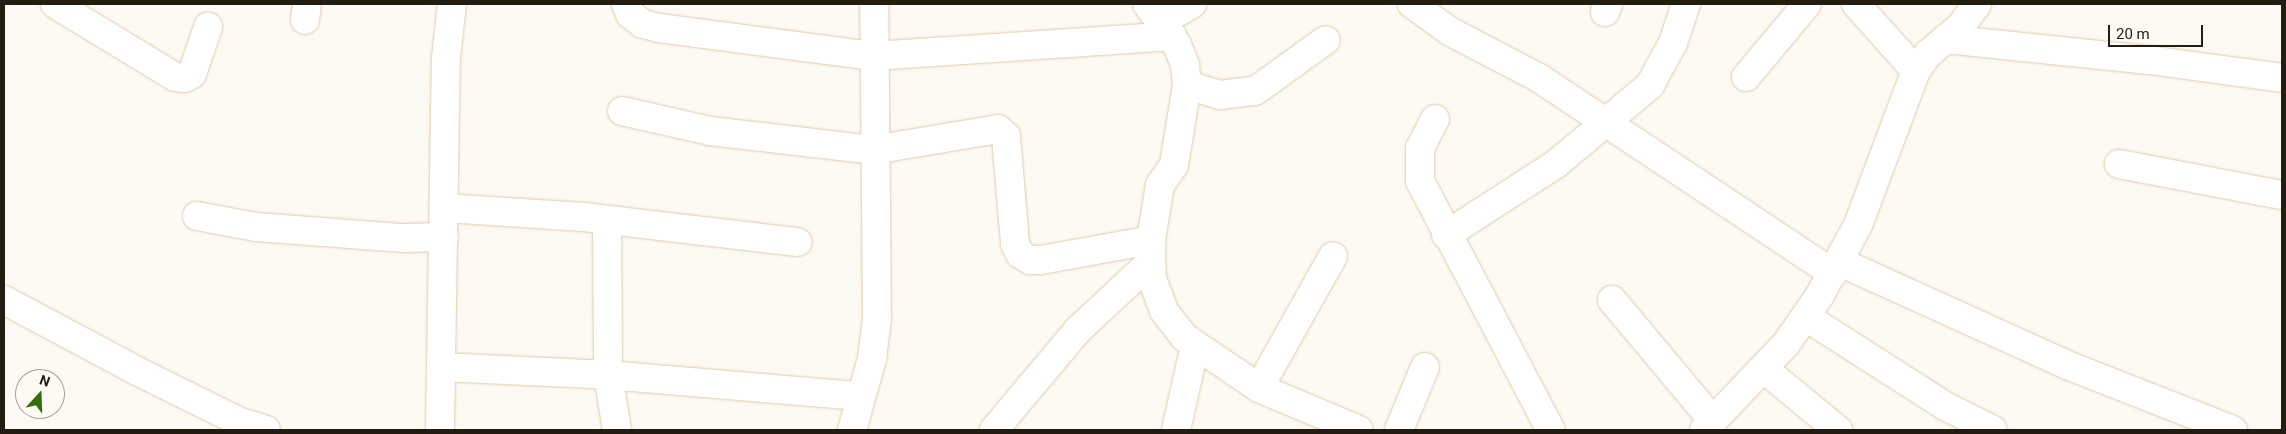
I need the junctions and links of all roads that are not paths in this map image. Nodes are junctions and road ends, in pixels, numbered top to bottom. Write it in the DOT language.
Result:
graph roads {
  1 [pos="55,4"];
  2 [pos="452,4"];
  3 [pos="626,4"];
  4 [pos="874,4"];
  5 [pos="1192,4"];
  6 [pos="1412,4"];
  7 [pos="1686,4"];
  8 [pos="1808,4"];
  9 [pos="1856,4"];
  10 [pos="1977,4"];
  11 [pos="1160,21"];
  12 [pos="208,26"];
  13 [pos="1945,39"];
  14 [pos="1326,40"];
  15 [pos="873,56"];
  16 [pos="1916,71"];
  17 [pos="1746,77"];
  18 [pos="2282,78"];
  19 [pos="1187,85"];
  20 [pos="622,111"];
  21 [pos="1435,119"];
  22 [pos="1607,124"];
  23 [pos="873,150"];
  24 [pos="2119,164"];
  25 [pos="2282,195"];
  26 [pos="445,208"];
  27 [pos="197,216"];
  28 [pos="607,220"];
  29 [pos="1446,235"];
  30 [pos="444,237"];
  31 [pos="798,242"];
  32 [pos="1151,252"];
  33 [pos="1333,256"];
  34 [pos="1836,268"];
  35 [pos="4,300"];
  36 [pos="1612,300"];
  37 [pos="1806,317"];
  38 [pos="1196,346"];
  39 [pos="441,366"];
  40 [pos="1425,367"];
  41 [pos="1764,369"];
  42 [pos="608,375"];
  43 [pos="1260,388"];
  44 [pos="859,396"];
  45 [pos="1709,426"];
  46 [pos="1343,427"];
  47 [pos="266,430"];
  48 [pos="440,430"];
  49 [pos="617,430"];
  50 [pos="852,430"];
  51 [pos="994,430"];
  52 [pos="1176,430"];
  53 [pos="1399,430"];
  54 [pos="1551,430"];
  55 [pos="1838,430"];
  56 [pos="1993,430"];
  57 [pos="2233,430"];
  1 -- 12 [label="street"];
  2 -- 26 [label="street"];
  3 -- 15 [label="street"];
  4 -- 15 [label="street"];
  5 -- 11 [label="street"];
  6 -- 22 [label="street"];
  7 -- 22 [label="street"];
  8 -- 17 [label="street"];
  9 -- 16 [label="street"];
  10 -- 13 [label="street"];
  11 -- 15 [label="street"];
  11 -- 19 [label="street"];
  13 -- 16 [label="street"];
  13 -- 18 [label="street"];
  14 -- 19 [label="street"];
  15 -- 23 [label="street"];
  16 -- 34 [label="street"];
  19 -- 32 [label="street"];
  20 -- 23 [label="street"];
  21 -- 29 [label="street"];
  22 -- 29 [label="street"];
  22 -- 34 [label="street"];
  23 -- 32 [label="street"];
  23 -- 44 [label="street"];
  24 -- 25 [label="street"];
  26 -- 28 [label="street"];
  26 -- 30 [label="street"];
  27 -- 30 [label="street"];
  28 -- 31 [label="street"];
  28 -- 42 [label="street"];
  29 -- 54 [label="street"];
  30 -- 39 [label="street"];
  32 -- 38 [label="street"];
  32 -- 51 [label="street"];
  33 -- 43 [label="street"];
  34 -- 37 [label="street"];
  34 -- 57 [label="street"];
  35 -- 47 [label="street"];
  36 -- 45 [label="street"];
  37 -- 41 [label="street"];
  37 -- 56 [label="street"];
  38 -- 43 [label="street"];
  38 -- 52 [label="street"];
  39 -- 42 [label="street"];
  39 -- 48 [label="street"];
  40 -- 53 [label="street"];
  41 -- 45 [label="street"];
  41 -- 55 [label="street"];
  42 -- 44 [label="street"];
  42 -- 49 [label="street"];
  43 -- 46 [label="street"];
  44 -- 50 [label="street"];
}
